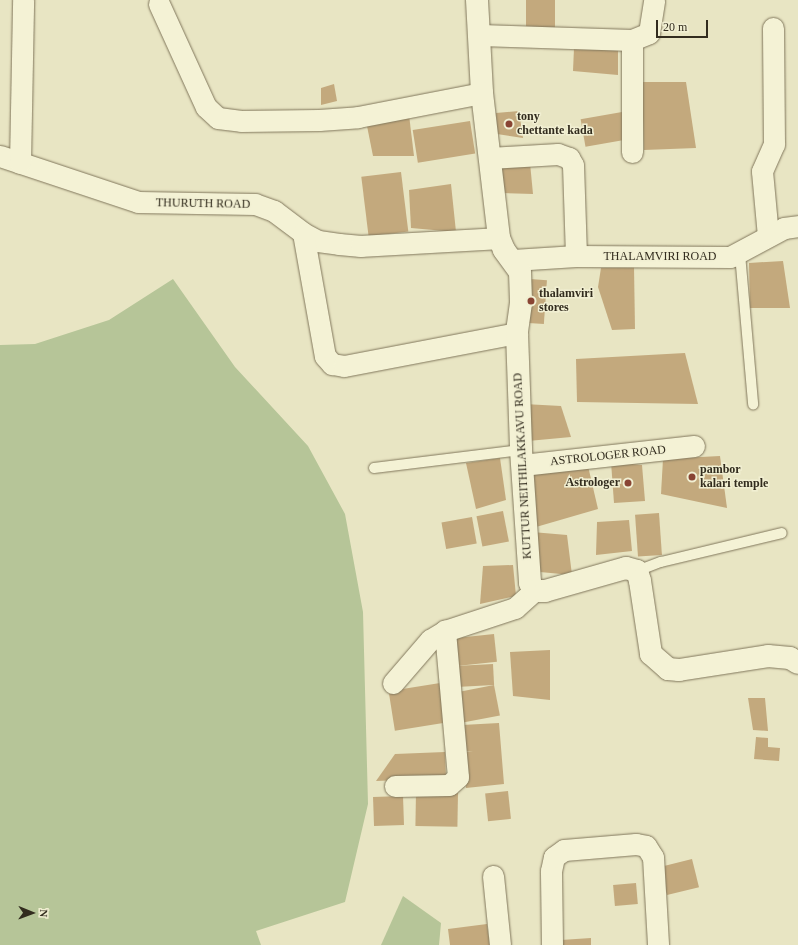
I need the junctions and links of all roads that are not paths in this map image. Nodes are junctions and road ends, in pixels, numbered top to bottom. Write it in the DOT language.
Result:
graph roads {
  1 [pos="23,0"];
  2 [pos="478,0"];
  3 [pos="654,0"];
  4 [pos="159,4"];
  5 [pos="773,28"];
  6 [pos="480,35"];
  7 [pos="632,40"];
  8 [pos="482,93"];
  9 [pos="632,152"];
  10 [pos="0,156"];
  11 [pos="489,158"];
  12 [pos="20,163"];
  13 [pos="798,226"];
  14 [pos="303,233"];
  15 [pos="768,236"];
  16 [pos="499,238"];
  17 [pos="740,254"];
  18 [pos="576,256"];
  19 [pos="513,260"];
  20 [pos="517,333"];
  21 [pos="753,404"];
  22 [pos="694,446"];
  23 [pos="522,457"];
  24 [pos="374,468"];
  25 [pos="782,534"];
  26 [pos="637,571"];
  27 [pos="534,591"];
  28 [pos="445,631"];
  29 [pos="798,663"];
  30 [pos="393,683"];
  31 [pos="395,786"];
  32 [pos="493,876"];
  33 [pos="500,945"];
  34 [pos="552,945"];
  35 [pos="658,945"];
  1 -- 12 [label="street"];
  2 -- 6 [label="street, KUTTUR NEITHILAKKAVU ROAD"];
  3 -- 7 [label="street"];
  4 -- 8 [label="street"];
  5 -- 15 [label="street"];
  6 -- 7 [label="street"];
  6 -- 8 [label="street, KUTTUR NEITHILAKKAVU ROAD"];
  7 -- 9 [label="street"];
  8 -- 11 [label="street, KUTTUR NEITHILAKKAVU ROAD"];
  10 -- 12 [label="street, THURUTH ROAD"];
  11 -- 16 [label="street, KUTTUR NEITHILAKKAVU ROAD"];
  11 -- 18 [label="street"];
  12 -- 14 [label="street, THURUTH ROAD"];
  13 -- 15 [label="street, THALAMVIRI ROAD"];
  14 -- 16 [label="street, THURUTH ROAD"];
  14 -- 20 [label="street"];
  15 -- 17 [label="street, THALAMVIRI ROAD"];
  16 -- 19 [label="street, KUTTUR NEITHILAKKAVU ROAD"];
  17 -- 18 [label="street, THALAMVIRI ROAD"];
  17 -- 21 [label="lane"];
  18 -- 19 [label="street, THALAMVIRI ROAD"];
  19 -- 20 [label="street, KUTTUR NEITHILAKKAVU ROAD"];
  20 -- 23 [label="street, KUTTUR NEITHILAKKAVU ROAD"];
  22 -- 23 [label="street, ASTROLOGER ROAD"];
  23 -- 24 [label="lane"];
  23 -- 27 [label="street, KUTTUR NEITHILAKKAVU ROAD"];
  25 -- 26 [label="lane"];
  26 -- 27 [label="street"];
  26 -- 29 [label="street"];
  27 -- 28 [label="street"];
  28 -- 30 [label="street"];
  28 -- 31 [label="street"];
  32 -- 33 [label="street"];
  34 -- 35 [label="street"];
}
